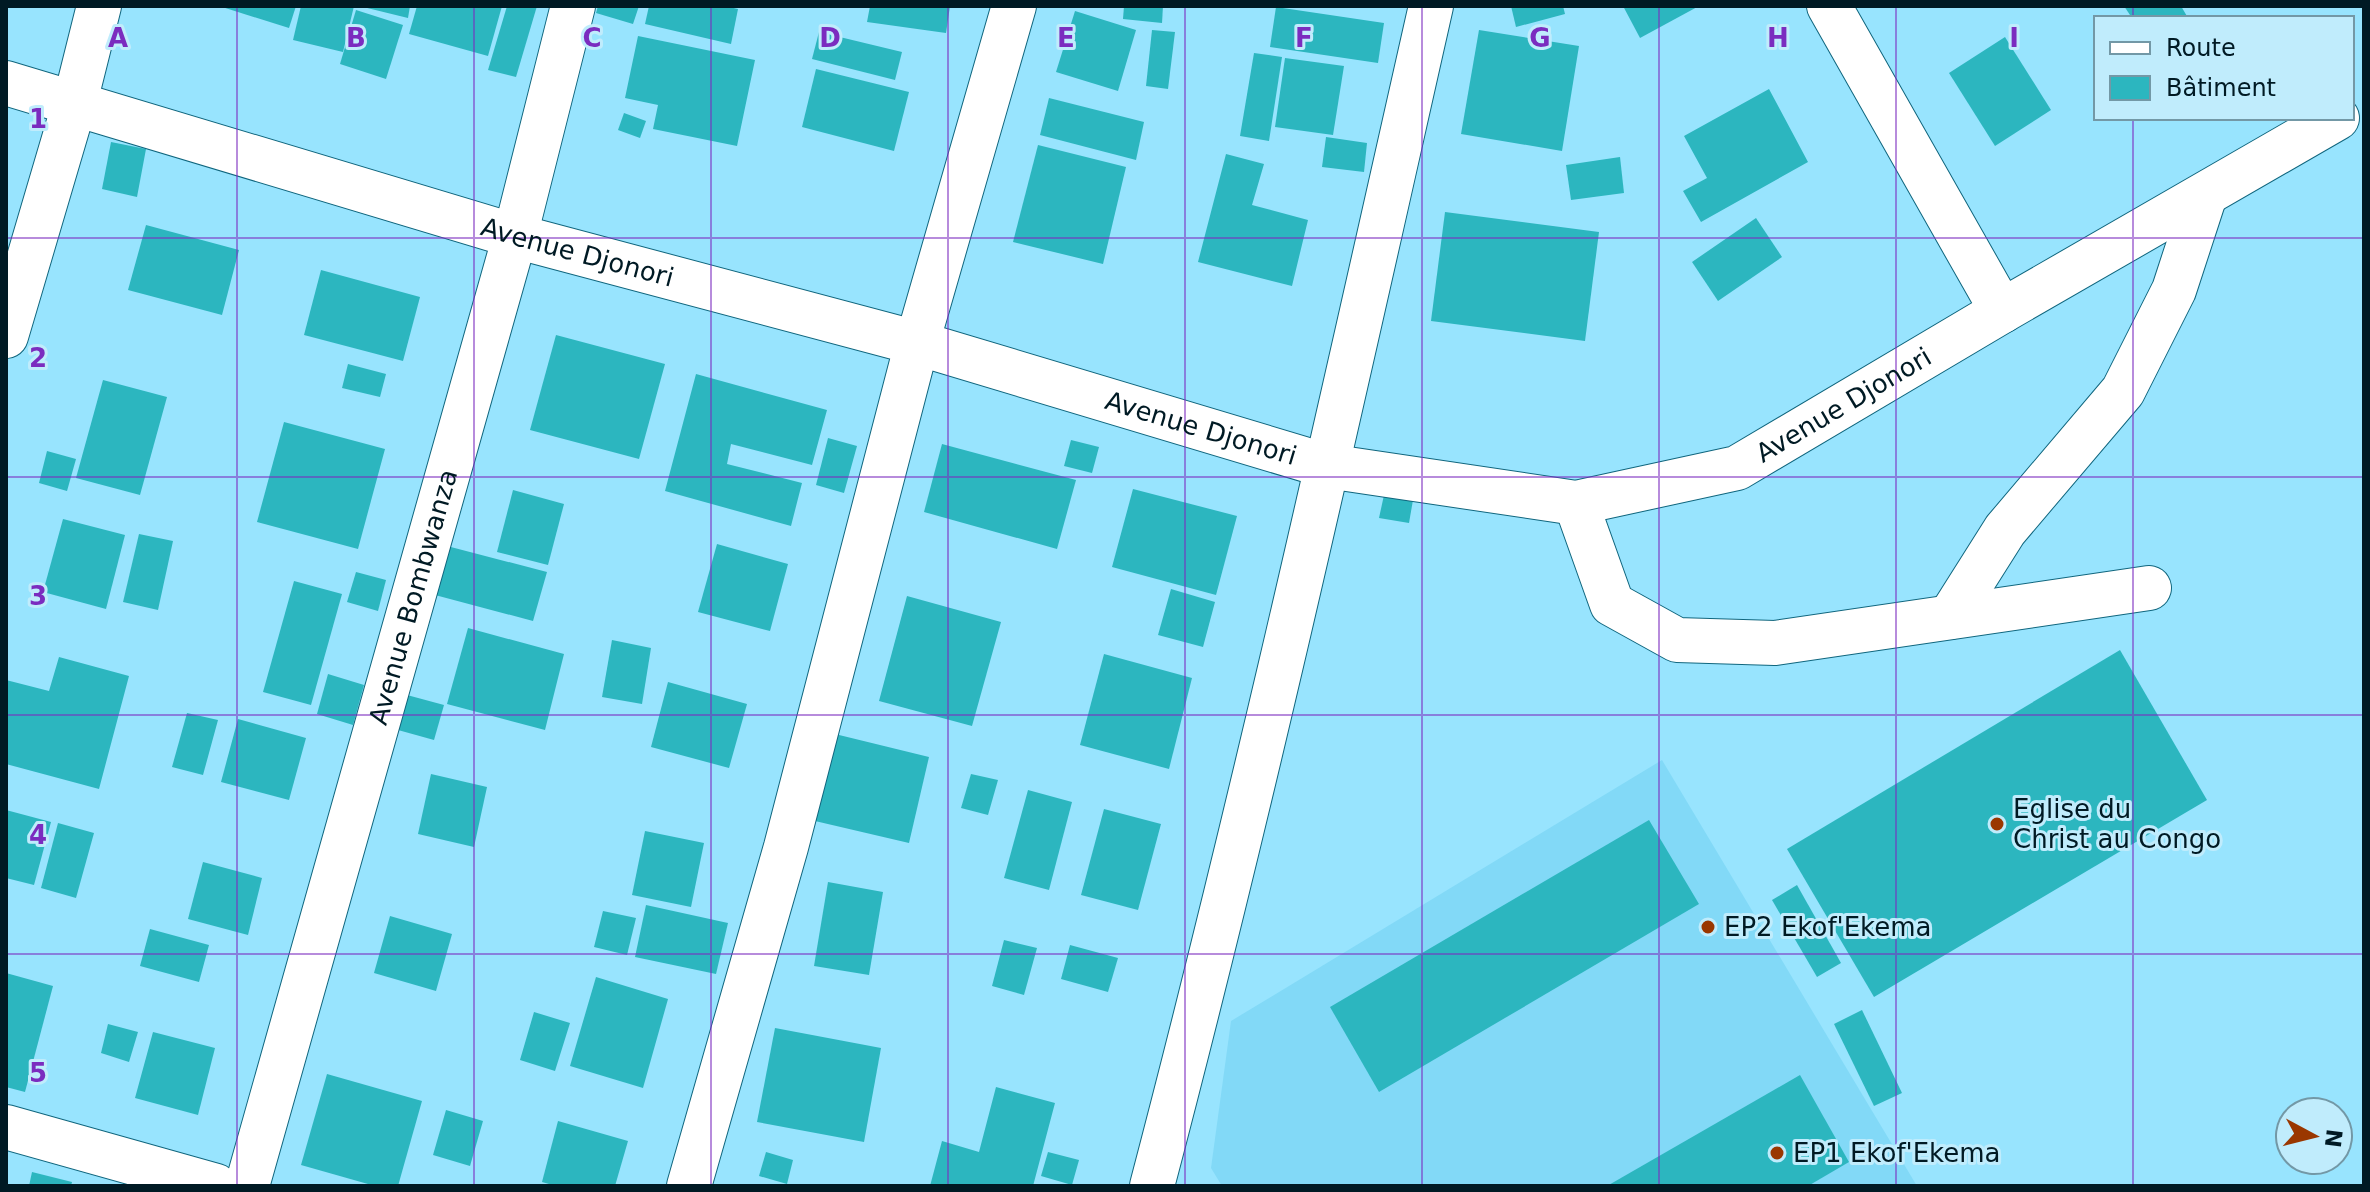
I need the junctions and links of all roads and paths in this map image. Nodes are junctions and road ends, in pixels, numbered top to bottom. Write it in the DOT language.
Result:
graph roads {
  1 [pos="99,6"];
  2 [pos="573,6"];
  3 [pos="1014,6"];
  4 [pos="1431,6"];
  5 [pos="1829,6"];
  6 [pos="6,83"];
  7 [pos="75,102"];
  8 [pos="2334,120"];
  9 [pos="2205,195"];
  10 [pos="515,236"];
  11 [pos="2002,311"];
  12 [pos="6,336"];
  13 [pos="917,343"];
  14 [pos="1327,466"];
  15 [pos="1576,503"];
  16 [pos="2149,588"];
  17 [pos="1950,617"];
  18 [pos="6,1127"];
  19 [pos="216,1186"];
  20 [pos="247,1186"];
  21 [pos="689,1186"];
  22 [pos="1152,1186"];
  1 -- 7 [label="street"];
  2 -- 10 [label="street, Avenue Bombwanza"];
  3 -- 13 [label="street"];
  4 -- 14 [label="street"];
  5 -- 11 [label="street"];
  6 -- 7 [label="street, Avenue Djonori"];
  7 -- 10 [label="street, Avenue Djonori"];
  7 -- 12 [label="street"];
  8 -- 9 [label="street, Avenue Djonori"];
  9 -- 11 [label="street, Avenue Djonori"];
  9 -- 17 [label="street"];
  10 -- 13 [label="street, Avenue Djonori"];
  10 -- 20 [label="street, Avenue Bombwanza"];
  11 -- 15 [label="street, Avenue Djonori"];
  13 -- 14 [label="street, Avenue Djonori"];
  13 -- 21 [label="street"];
  14 -- 15 [label="street, Avenue Djonori"];
  14 -- 22 [label="street"];
  15 -- 17 [label="street"];
  16 -- 17 [label="street"];
  18 -- 19 [label="street"];
}
